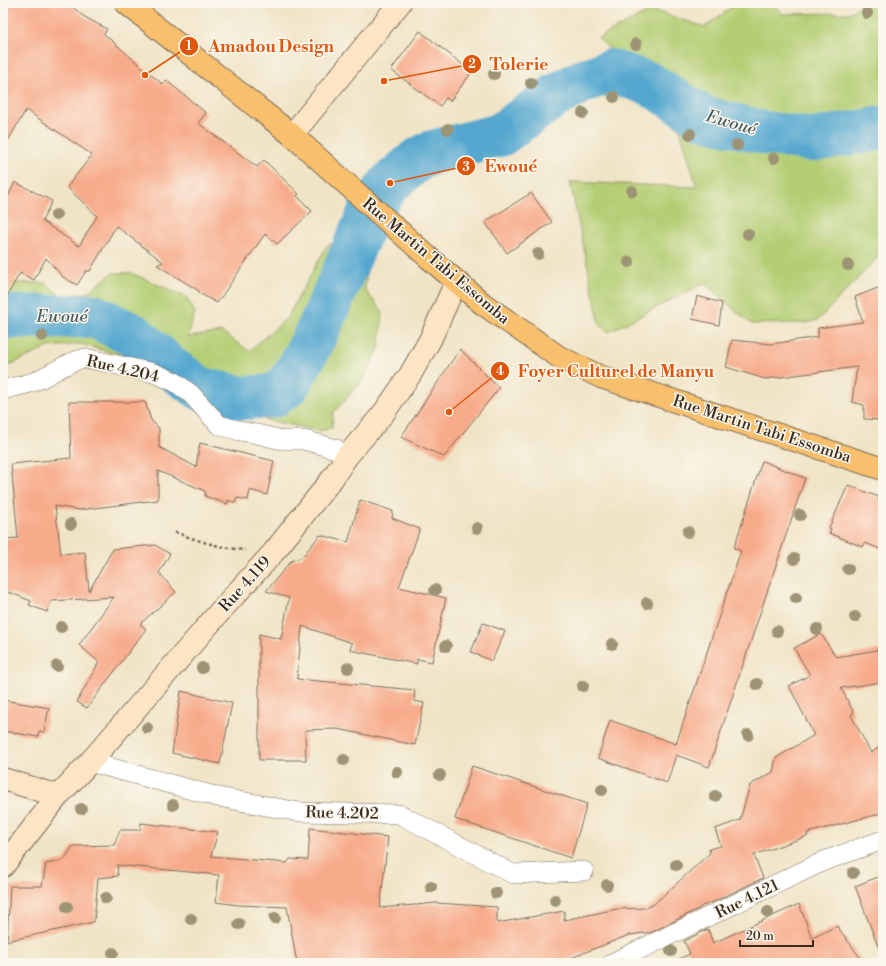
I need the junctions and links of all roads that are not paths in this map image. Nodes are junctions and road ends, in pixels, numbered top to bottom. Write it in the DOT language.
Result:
graph roads {
  1 [pos="126,3"];
  2 [pos="400,3"];
  3 [pos="292,135"];
  4 [pos="456,282"];
  5 [pos="3,390"];
  6 [pos="347,456"];
  7 [pos="883,469"];
  8 [pos="90,762"];
  9 [pos="3,779"];
  10 [pos="58,796"];
  11 [pos="883,840"];
  12 [pos="3,866"];
  13 [pos="584,871"];
  14 [pos="612,963"];
  1 -- 3 [label="main road, Rue Martin Tabi Essomba"];
  2 -- 3 [label="street"];
  3 -- 4 [label="main road, Rue Martin Tabi Essomba"];
  4 -- 6 [label="street, Rue 4.119"];
  4 -- 7 [label="main road, Rue Martin Tabi Essomba"];
  5 -- 6 [label="street, Rue 4.204"];
  6 -- 8 [label="street, Rue 4.119"];
  8 -- 10 [label="street, Rue 4.119"];
  8 -- 13 [label="street, Rue 4.202"];
  9 -- 10 [label="street"];
  10 -- 12 [label="street, Rue 4.119"];
  11 -- 14 [label="street, Rue 4.121"];
}
